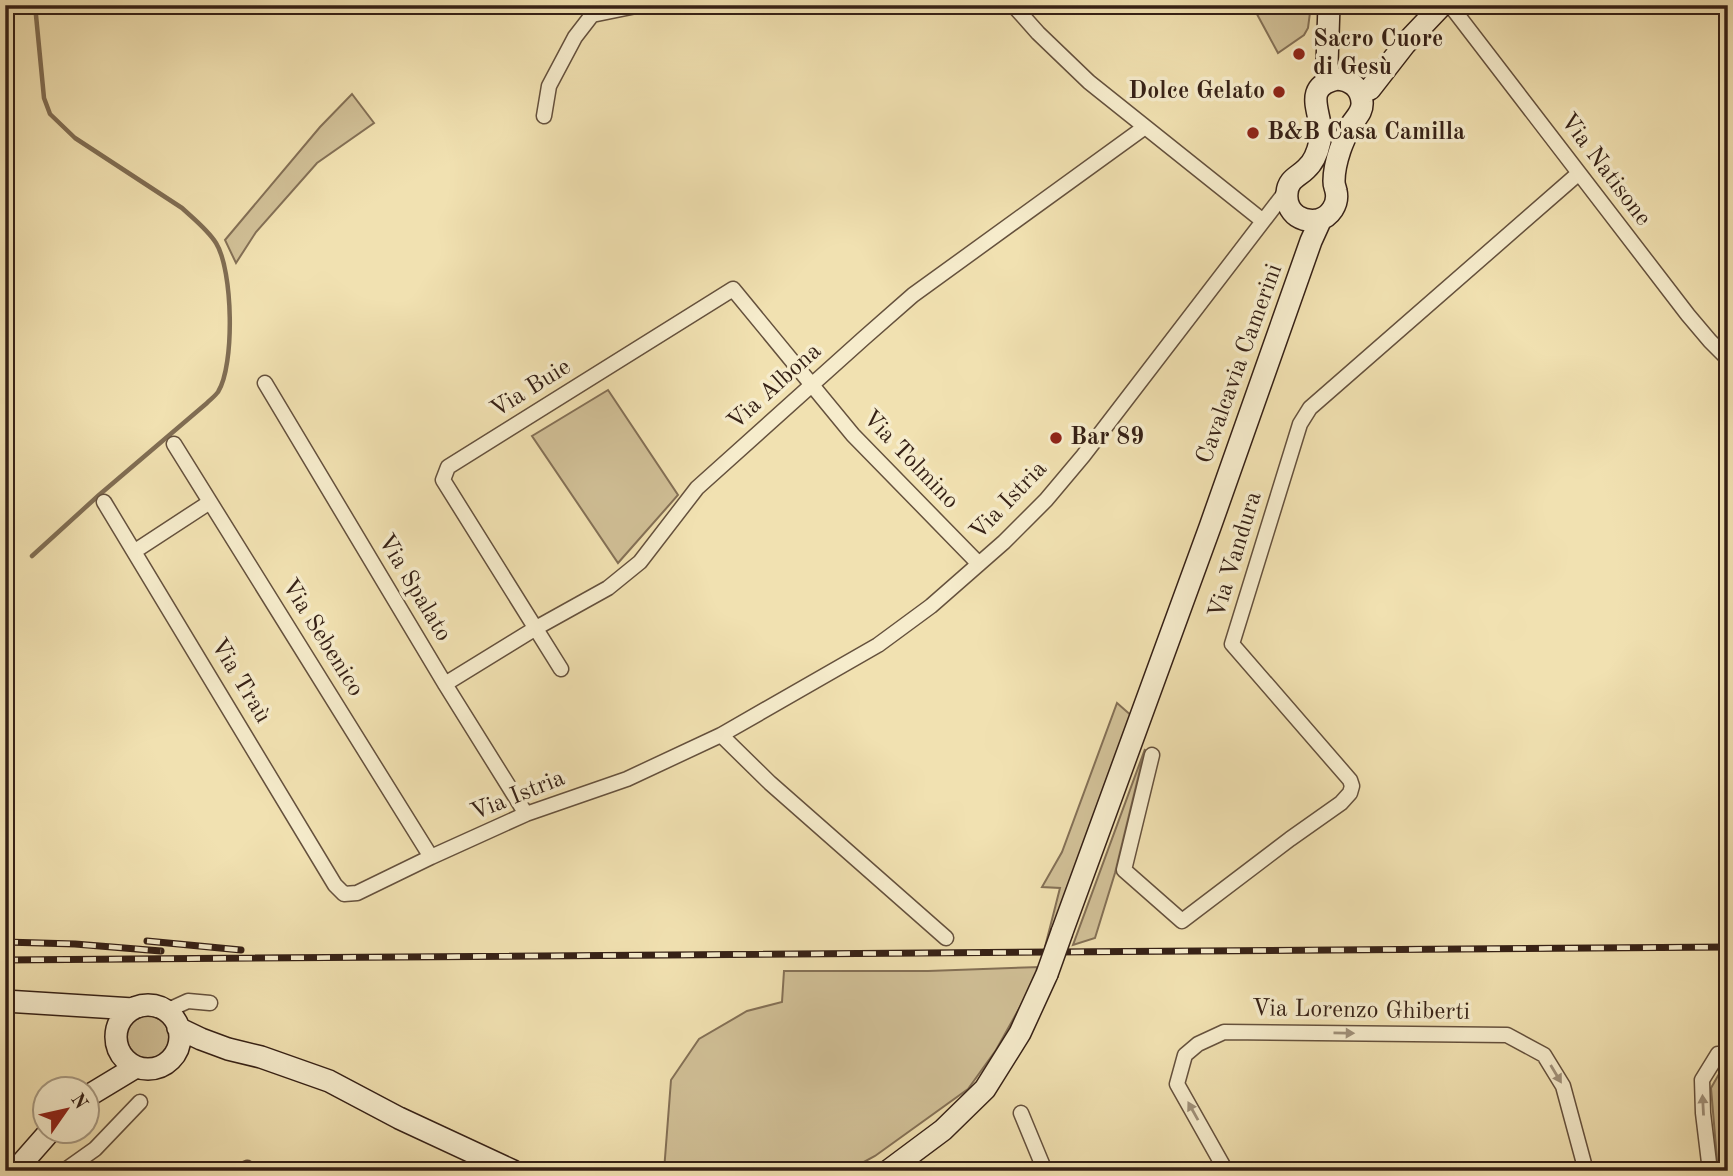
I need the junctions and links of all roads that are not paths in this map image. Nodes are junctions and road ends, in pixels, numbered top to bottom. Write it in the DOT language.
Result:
graph roads {
  1 [pos="641,5"];
  2 [pos="1013,5"];
  3 [pos="1329,5"];
  4 [pos="1442,5"];
  5 [pos="1450,5"];
  6 [pos="1330,81"];
  7 [pos="1360,93"];
  8 [pos="544,116"];
  9 [pos="1319,117"];
  10 [pos="1353,122"];
  11 [pos="1145,127"];
  12 [pos="1305,171"];
  13 [pos="1579,173"];
  14 [pos="1334,183"];
  15 [pos="1287,190"];
  16 [pos="1321,219"];
  17 [pos="1263,221"];
  18 [pos="1728,359"];
  19 [pos="265,383"];
  20 [pos="812,384"];
  21 [pos="174,444"];
  22 [pos="104,502"];
  23 [pos="210,502"];
  24 [pos="135,551"];
  25 [pos="979,564"];
  26 [pos="536,628"];
  27 [pos="561,669"];
  28 [pos="445,684"];
  29 [pos="721,735"];
  30 [pos="1152,755"];
  31 [pos="526,814"];
  32 [pos="431,857"];
  33 [pos="335,885"];
  34 [pos="946,938"];
  35 [pos="5,1001"];
  36 [pos="210,1003"];
  37 [pos="71,1005"];
  38 [pos="133,1009"];
  39 [pos="172,1020"];
  40 [pos="117,1042"];
  41 [pos="228,1049"];
  42 [pos="173,1056"];
  43 [pos="1728,1057"];
  44 [pos="136,1067"];
  45 [pos="99,1074"];
  46 [pos="102,1087"];
  47 [pos="141,1102"];
  48 [pos="1021,1113"];
  49 [pos="39,1144"];
  50 [pos="888,1168"];
  51 [pos="15,1171"];
  52 [pos="64,1171"];
  53 [pos="245,1171"];
  54 [pos="251,1171"];
  55 [pos="513,1171"];
  56 [pos="1045,1171"];
  57 [pos="1226,1171"];
  58 [pos="1586,1171"];
  59 [pos="1710,1171"];
  1 -- 8 [label="street"];
  2 -- 11 [label="street"];
  3 -- 6 [label="main road"];
  4 -- 7 [label="main road"];
  5 -- 13 [label="street, Via Natisone"];
  6 -- 7 [label="main road"];
  6 -- 9 [label="main road"];
  7 -- 10 [label="main road"];
  9 -- 10 [label="main road"];
  9 -- 12 [label="main road"];
  10 -- 14 [label="main road"];
  11 -- 17 [label="street"];
  11 -- 20 [label="street, Via Albona"];
  12 -- 14 [label="main road"];
  12 -- 15 [label="main road"];
  13 -- 18 [label="street, Via Natisone"];
  13 -- 30 [label="street, Via Vandura"];
  14 -- 16 [label="main road"];
  15 -- 16 [label="main road"];
  15 -- 17 [label="street, Via Istria"];
  16 -- 50 [label="main road, Cavalcavia Camerini, bridge"];
  17 -- 25 [label="street, Via Istria"];
  19 -- 28 [label="street, Via Spalato"];
  20 -- 25 [label="street, Via Tolmino"];
  20 -- 26 [label="street, Via Albona"];
  20 -- 26 [label="street, Via Buie"];
  21 -- 23 [label="street, Via Sebenico"];
  22 -- 24 [label="street, Via Traù"];
  23 -- 24 [label="street"];
  23 -- 32 [label="street, Via Sebenico"];
  24 -- 33 [label="street, Via Traù"];
  25 -- 29 [label="street, Via Istria"];
  26 -- 27 [label="street, Via Buie"];
  26 -- 28 [label="street, Via Albona"];
  28 -- 31 [label="street, Via Spalato"];
  29 -- 31 [label="street, Via Istria"];
  29 -- 34 [label="street"];
  31 -- 32 [label="street, Via Istria"];
  32 -- 33 [label="street, Via Istria"];
  35 -- 37 [label="main road"];
  36 -- 39 [label="street"];
  37 -- 38 [label="main road"];
  37 -- 40 [label="main road"];
  38 -- 39 [label="main road"];
  38 -- 40 [label="main road"];
  39 -- 41 [label="main road"];
  39 -- 42 [label="main road"];
  40 -- 44 [label="main road"];
  40 -- 45 [label="main road"];
  41 -- 42 [label="main road"];
  41 -- 55 [label="main road"];
  42 -- 44 [label="main road"];
  59 -- 43 [label="street, one-way"];
  44 -- 46 [label="main road"];
  47 -- 52 [label="street"];
  48 -- 56 [label="street"];
  49 -- 51 [label="main road"];
  53 -- 54 [label="street"];
  57 -- 58 [label="street, Via Lorenzo Ghiberti, one-way"];
}
